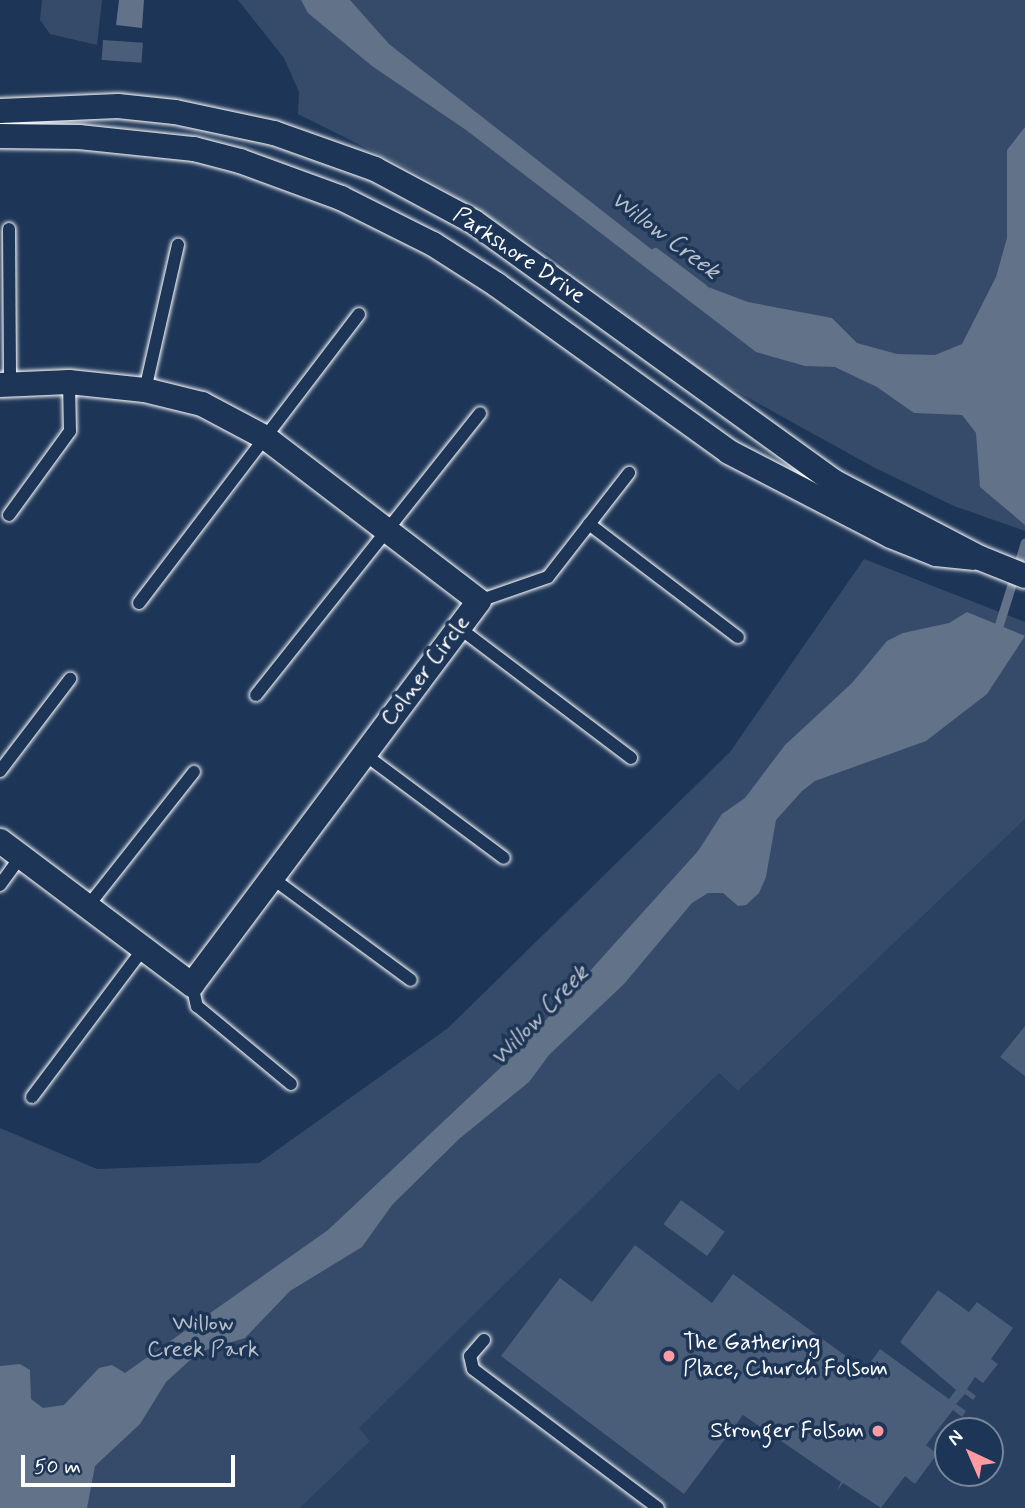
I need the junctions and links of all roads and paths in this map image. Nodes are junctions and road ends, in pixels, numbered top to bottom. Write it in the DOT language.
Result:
graph roads {
  1 [pos="0,111"];
  2 [pos="0,136"];
  3 [pos="9,229"];
  4 [pos="178,245"];
  5 [pos="359,314"];
  6 [pos="69,382"];
  7 [pos="5,384"];
  8 [pos="145,390"];
  9 [pos="480,413"];
  10 [pos="266,438"];
  11 [pos="629,473"];
  12 [pos="9,515"];
  13 [pos="589,524"];
  14 [pos="387,530"];
  15 [pos="980,558"];
  16 [pos="1025,576"];
  17 [pos="479,601"];
  18 [pos="139,603"];
  19 [pos="458,627"];
  20 [pos="737,637"];
  21 [pos="70,679"];
  22 [pos="256,695"];
  23 [pos="364,754"];
  24 [pos="631,758"];
  25 [pos="0,771"];
  26 [pos="194,772"];
  27 [pos="0,841"];
  28 [pos="21,856"];
  29 [pos="504,858"];
  30 [pos="272,878"];
  31 [pos="0,885"];
  32 [pos="88,906"];
  33 [pos="144,948"];
  34 [pos="411,979"];
  35 [pos="192,985"];
  36 [pos="291,1084"];
  37 [pos="32,1097"];
  38 [pos="484,1340"];
  39 [pos="658,1508"];
  1 -- 15 [label="street, Parkshore Drive"];
  2 -- 15 [label="street, Parkshore Drive"];
  3 -- 7 [label="lane"];
  4 -- 8 [label="lane"];
  5 -- 10 [label="lane"];
  6 -- 7 [label="street, Colner Circle"];
  6 -- 8 [label="street, Colner Circle"];
  6 -- 12 [label="lane"];
  8 -- 10 [label="street, Colner Circle"];
  9 -- 14 [label="lane"];
  10 -- 14 [label="street, Colner Circle"];
  10 -- 18 [label="lane"];
  11 -- 13 [label="lane"];
  13 -- 17 [label="lane"];
  13 -- 20 [label="lane"];
  14 -- 17 [label="street, Colner Circle"];
  14 -- 22 [label="lane"];
  15 -- 16 [label="street, Parkshore Drive"];
  17 -- 19 [label="street, Colner Circle"];
  19 -- 23 [label="street, Colner Circle"];
  19 -- 24 [label="lane"];
  21 -- 25 [label="lane"];
  23 -- 29 [label="lane"];
  23 -- 30 [label="street, Colner Circle"];
  26 -- 32 [label="lane"];
  27 -- 28 [label="street"];
  28 -- 31 [label="lane"];
  28 -- 32 [label="street"];
  30 -- 34 [label="lane"];
  30 -- 35 [label="street, Colner Circle"];
  32 -- 33 [label="street"];
  33 -- 35 [label="street"];
  33 -- 37 [label="lane"];
  35 -- 36 [label="lane"];
  38 -- 39 [label="lane"];
}
